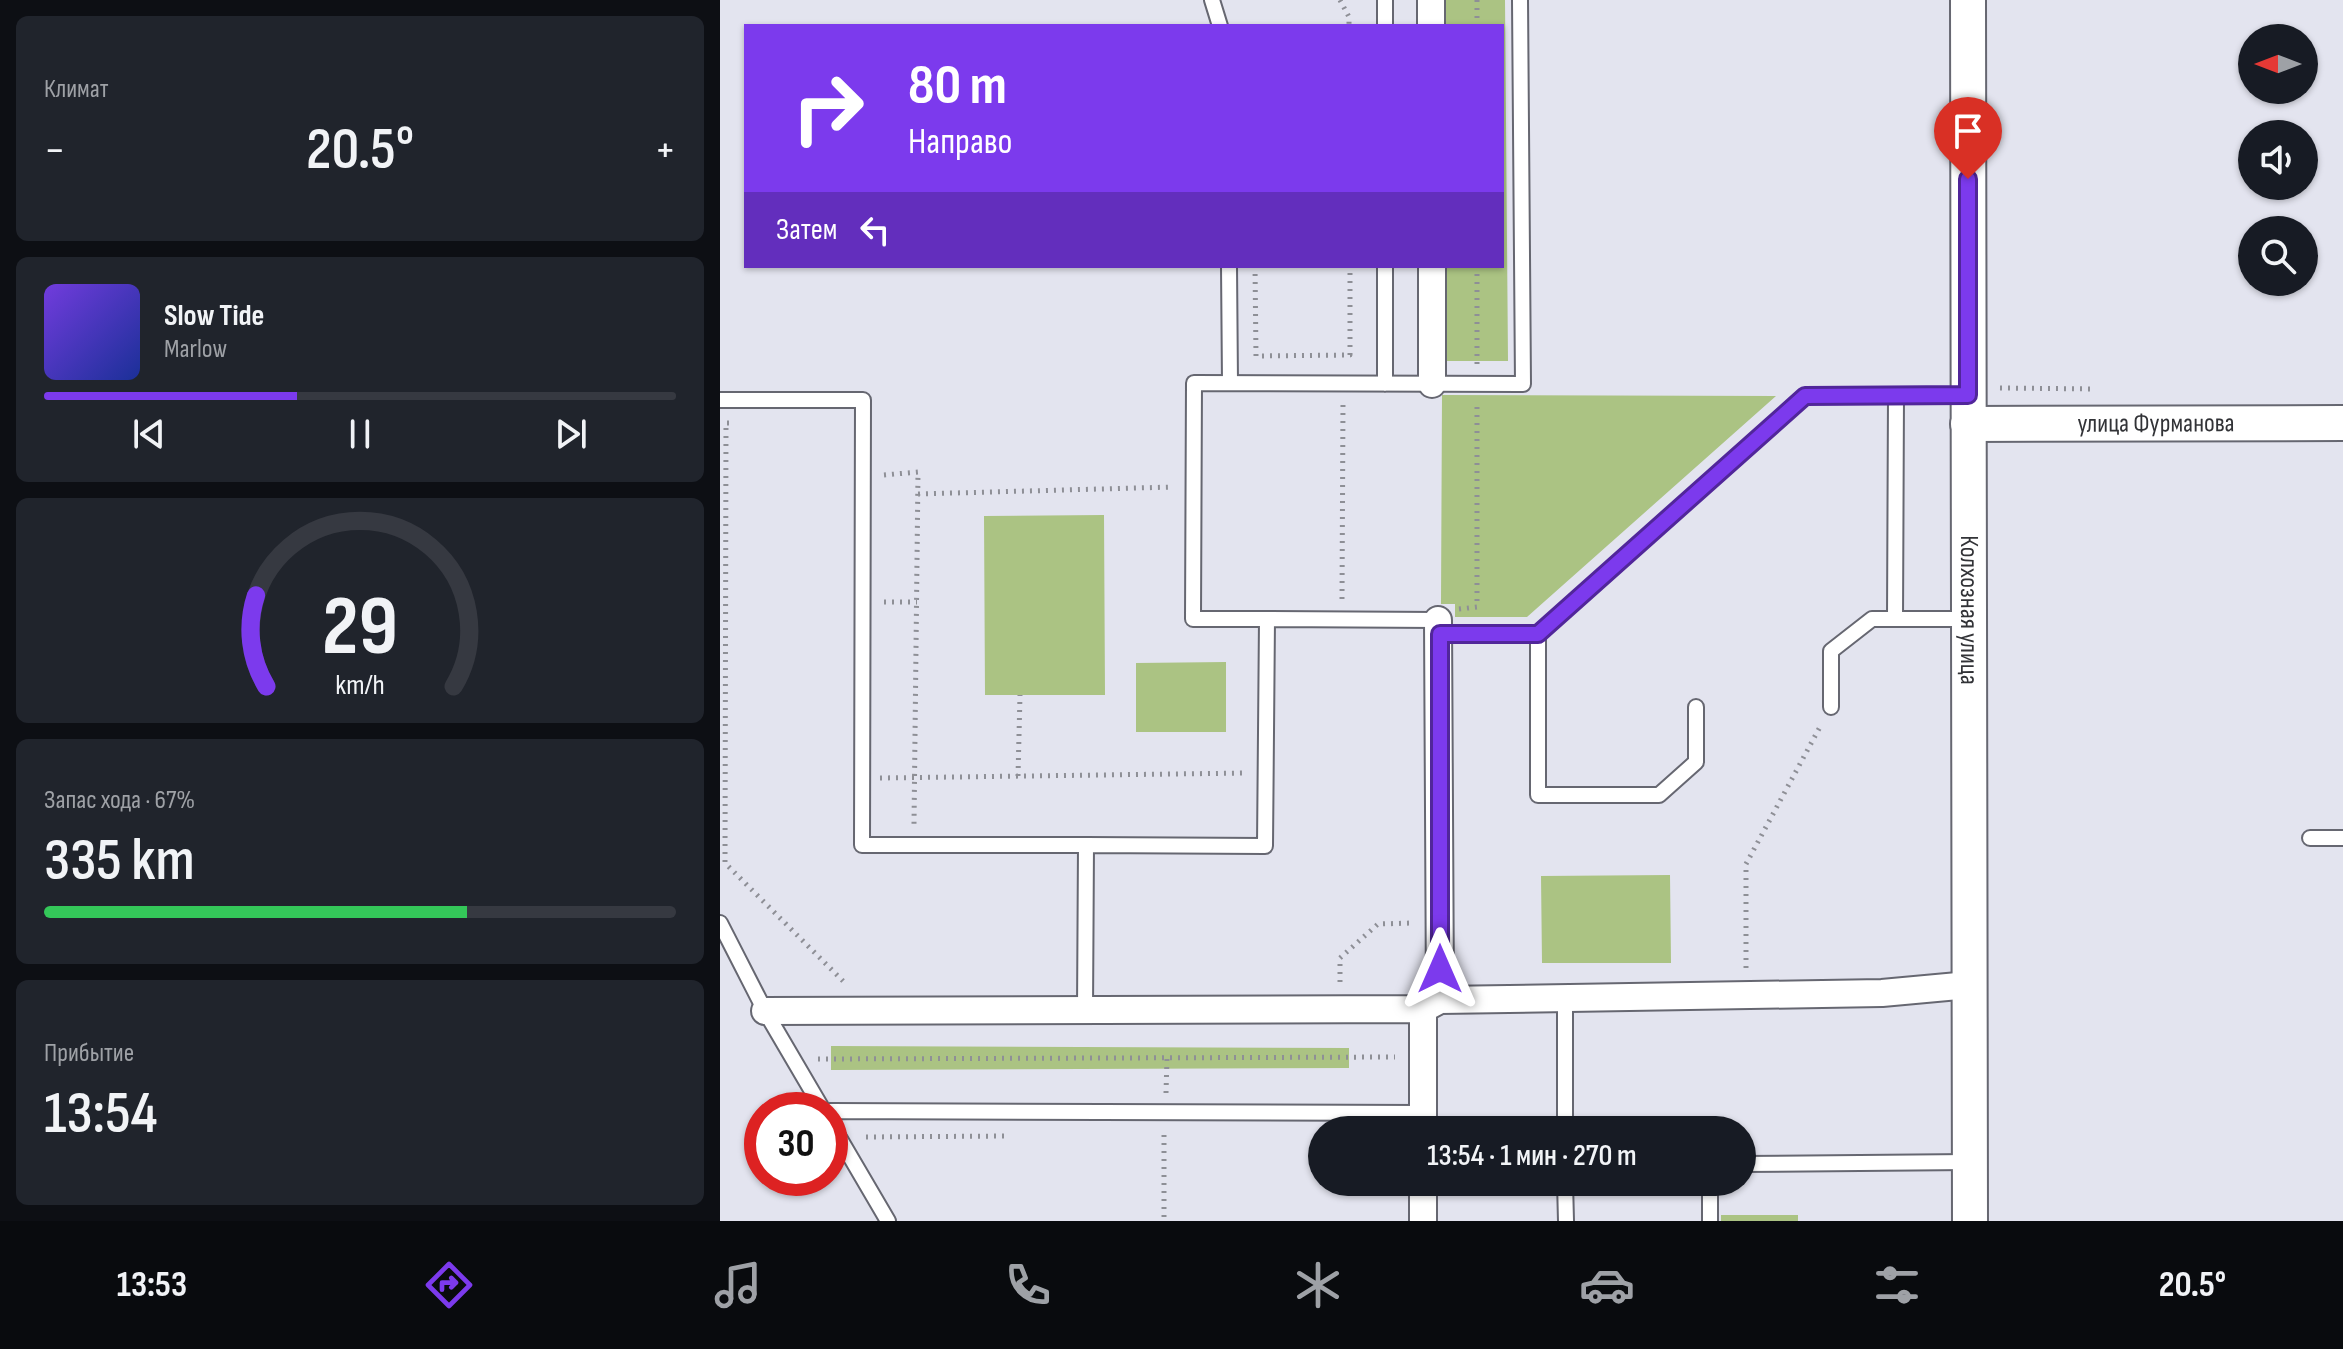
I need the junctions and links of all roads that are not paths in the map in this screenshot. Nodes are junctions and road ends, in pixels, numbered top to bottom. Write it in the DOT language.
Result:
graph roads {
  1 [pos="1212,0"];
  2 [pos="1385,0"];
  3 [pos="1431,0"];
  4 [pos="1520,0"];
  5 [pos="1968,0"];
  6 [pos="1219,24"];
  7 [pos="1385,24"];
  8 [pos="1431,24"];
  9 [pos="1229,268"];
  10 [pos="1385,268"];
  11 [pos="1432,268"];
  12 [pos="1230,383"];
  13 [pos="1385,384"];
  14 [pos="1432,384"];
  15 [pos="1896,396"];
  16 [pos="720,400"];
  17 [pos="1968,409"];
  18 [pos="2343,423"];
  19 [pos="1267,619"];
  20 [pos="1895,619"];
  21 [pos="1969,619"];
  22 [pos="1444,621"];
  23 [pos="1538,634"];
  24 [pos="1696,707"];
  25 [pos="1831,707"];
  26 [pos="2310,838"];
  27 [pos="2343,838"];
  28 [pos="1086,845"];
  29 [pos="720,923"];
  30 [pos="1969,985"];
  31 [pos="1565,998"];
  32 [pos="1431,1004"];
  33 [pos="1085,1010"];
  34 [pos="765,1011"];
  35 [pos="812,1092"];
  36 [pos="848,1111"];
  37 [pos="1423,1116"];
  38 [pos="1565,1116"];
  39 [pos="1308,1120"];
  40 [pos="848,1153"];
  41 [pos="1970,1162"];
  42 [pos="1756,1164"];
  43 [pos="1423,1196"];
  44 [pos="1565,1196"];
  45 [pos="1710,1196"];
  46 [pos="888,1221"];
  47 [pos="1423,1221"];
  48 [pos="1566,1221"];
  49 [pos="1710,1221"];
  50 [pos="1970,1221"];
  1 -- 6 [label="lane"];
  2 -- 7 [label="lane"];
  3 -- 8 [label="street"];
  4 -- 14 [label="lane"];
  5 -- 17 [label="street, Колхозная улица"];
  9 -- 12 [label="lane"];
  10 -- 13 [label="lane"];
  11 -- 14 [label="street"];
  12 -- 13 [label="lane"];
  12 -- 19 [label="lane"];
  13 -- 14 [label="lane"];
  15 -- 17 [label="lane"];
  15 -- 20 [label="lane"];
  15 -- 23 [label="lane"];
  16 -- 28 [label="lane"];
  17 -- 18 [label="street, улица Фурманова"];
  17 -- 21 [label="street, Колхозная улица"];
  19 -- 22 [label="lane"];
  19 -- 28 [label="lane"];
  20 -- 21 [label="lane"];
  20 -- 25 [label="lane"];
  21 -- 30 [label="street, Колхозная улица"];
  22 -- 23 [label="lane"];
  22 -- 32 [label="street"];
  23 -- 24 [label="lane"];
  26 -- 27 [label="lane"];
  28 -- 33 [label="lane"];
  29 -- 34 [label="lane"];
  30 -- 31 [label="street"];
  30 -- 41 [label="street, Колхозная улица"];
  31 -- 32 [label="street"];
  31 -- 38 [label="lane"];
  32 -- 33 [label="street"];
  32 -- 37 [label="street"];
  33 -- 34 [label="street"];
  34 -- 35 [label="lane"];
  36 -- 39 [label="lane"];
  40 -- 46 [label="lane"];
  41 -- 42 [label="lane"];
  41 -- 50 [label="street, Колхозная улица"];
  43 -- 47 [label="street"];
  44 -- 48 [label="lane"];
  45 -- 49 [label="lane"];
}
